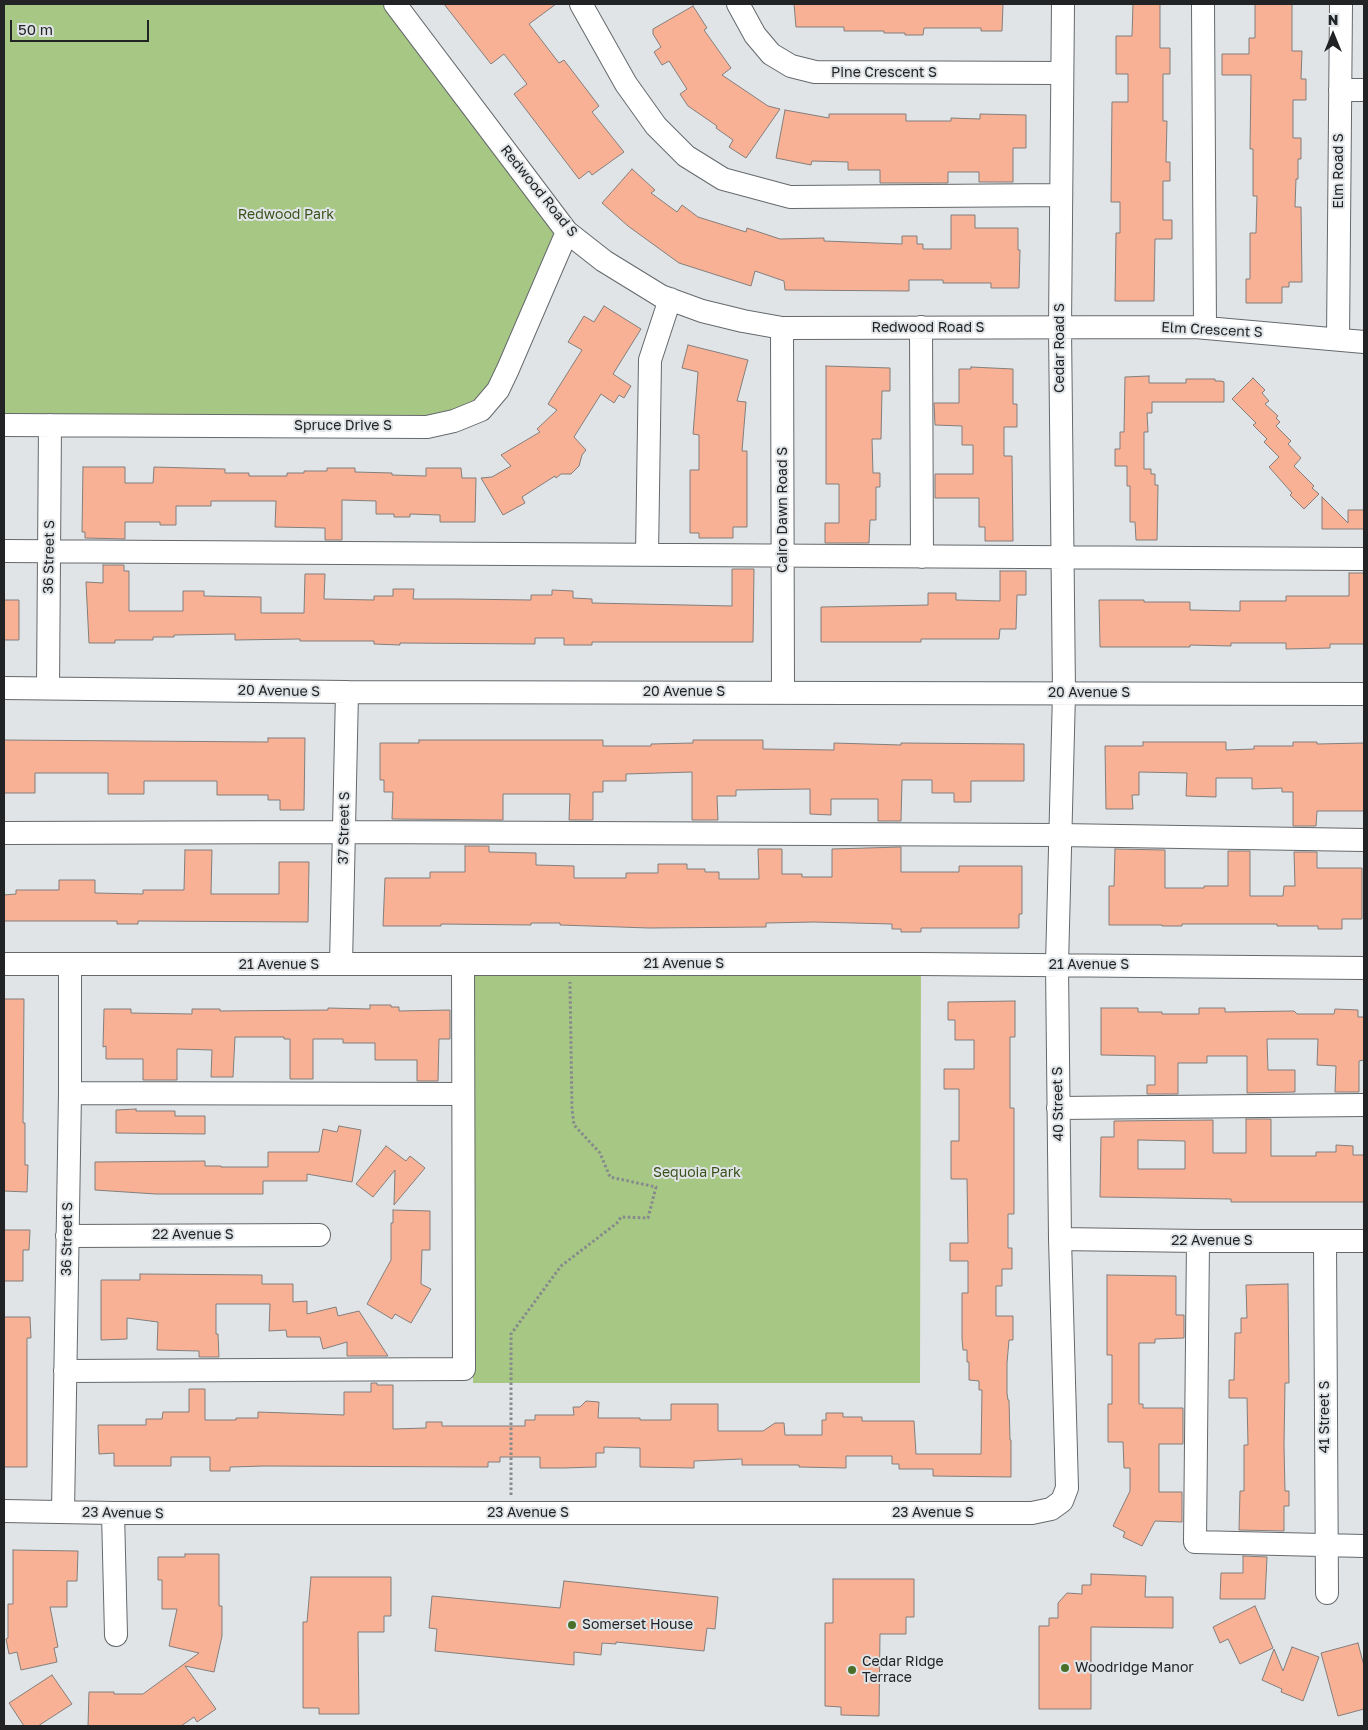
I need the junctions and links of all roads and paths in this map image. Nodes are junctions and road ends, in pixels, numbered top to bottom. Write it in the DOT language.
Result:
graph roads {
  1 [pos="395,4"];
  2 [pos="581,4"];
  3 [pos="738,4"];
  4 [pos="1063,4"];
  5 [pos="1204,4"];
  6 [pos="1341,4"];
  7 [pos="1061,73"];
  8 [pos="1340,90"];
  9 [pos="1364,90"];
  10 [pos="1061,195"];
  11 [pos="568,232"];
  12 [pos="670,299"];
  13 [pos="782,328"];
  14 [pos="921,328"];
  15 [pos="1060,328"];
  16 [pos="1204,328"];
  17 [pos="1338,339"];
  18 [pos="1364,342"];
  19 [pos="4,425"];
  20 [pos="50,426"];
  21 [pos="4,551"];
  22 [pos="49,551"];
  23 [pos="647,555"];
  24 [pos="783,556"];
  25 [pos="922,556"];
  26 [pos="1062,556"];
  27 [pos="1364,559"];
  28 [pos="4,688"];
  29 [pos="48,688"];
  30 [pos="346,692"];
  31 [pos="783,692"];
  32 [pos="1064,693"];
  33 [pos="1364,694"];
  34 [pos="344,832"];
  35 [pos="4,833"];
  36 [pos="1060,835"];
  37 [pos="1364,840"];
  38 [pos="4,964"];
  39 [pos="340,964"];
  40 [pos="463,964"];
  41 [pos="570,964"];
  42 [pos="70,965"];
  43 [pos="1057,965"];
  44 [pos="1364,968"];
  45 [pos="70,1093"];
  46 [pos="463,1094"];
  47 [pos="1364,1105"];
  48 [pos="1058,1108"];
  49 [pos="319,1234"];
  50 [pos="67,1236"];
  51 [pos="1060,1239"];
  52 [pos="1198,1241"];
  53 [pos="1325,1241"];
  54 [pos="1364,1241"];
  55 [pos="65,1371"];
  56 [pos="1051,1509"];
  57 [pos="4,1511"];
  58 [pos="63,1512"];
  59 [pos="113,1513"];
  60 [pos="511,1513"];
  61 [pos="1326,1545"];
  62 [pos="1364,1546"];
  63 [pos="1326,1593"];
  64 [pos="116,1635"];
  1 -- 11 [label="street, Redwood Road S"];
  2 -- 10 [label="street"];
  3 -- 7 [label="street, Pine Crescent S"];
  4 -- 7 [label="street, Cedar Road S"];
  5 -- 16 [label="street"];
  6 -- 8 [label="street, Elm Road S"];
  7 -- 10 [label="street, Cedar Road S"];
  8 -- 9 [label="street"];
  8 -- 17 [label="street, Elm Road S"];
  10 -- 15 [label="street, Cedar Road S"];
  11 -- 12 [label="street, Redwood Road S"];
  11 -- 20 [label="street, Spruce Drive S"];
  12 -- 13 [label="street, Redwood Road S"];
  12 -- 23 [label="street"];
  13 -- 14 [label="street, Redwood Road S"];
  13 -- 24 [label="street, Cairo Dawn Road S"];
  14 -- 15 [label="street, Redwood Road S"];
  14 -- 25 [label="street"];
  15 -- 16 [label="street, Elm Crescent S"];
  15 -- 26 [label="street, Cedar Road S"];
  16 -- 17 [label="street, Elm Crescent S"];
  17 -- 18 [label="street, Elm Crescent S"];
  19 -- 20 [label="street, Spruce Drive S"];
  20 -- 22 [label="street, 36 Street S"];
  21 -- 22 [label="street"];
  22 -- 23 [label="street"];
  22 -- 29 [label="street, 36 Street S"];
  23 -- 24 [label="street"];
  24 -- 25 [label="street"];
  24 -- 31 [label="street, Cairo Dawn Road S"];
  25 -- 26 [label="street"];
  26 -- 27 [label="street"];
  26 -- 32 [label="street, Cedar Road S"];
  28 -- 29 [label="street, 20 Avenue S"];
  29 -- 30 [label="street, 20 Avenue S"];
  30 -- 31 [label="street, 20 Avenue S"];
  30 -- 34 [label="street, 37 Street S"];
  31 -- 32 [label="street, 20 Avenue S"];
  32 -- 33 [label="street, 20 Avenue S"];
  32 -- 36 [label="street, 40 Street S"];
  34 -- 35 [label="street"];
  34 -- 36 [label="street"];
  34 -- 39 [label="street, 37 Street S"];
  36 -- 37 [label="street"];
  36 -- 43 [label="street, 40 Street S"];
  38 -- 42 [label="street, 21 Avenue S"];
  39 -- 40 [label="street, 21 Avenue S"];
  39 -- 42 [label="street, 21 Avenue S"];
  40 -- 41 [label="street, 21 Avenue S"];
  40 -- 46 [label="street"];
  41 -- 43 [label="street, 21 Avenue S"];
  41 -- 60 [label="path"];
  42 -- 45 [label="street, 36 Street S"];
  43 -- 44 [label="street, 21 Avenue S"];
  43 -- 48 [label="street, 40 Street S"];
  45 -- 46 [label="street"];
  45 -- 50 [label="street, 36 Street S"];
  46 -- 55 [label="street"];
  47 -- 48 [label="street"];
  48 -- 51 [label="street, 40 Street S"];
  49 -- 50 [label="street, 22 Avenue S"];
  50 -- 55 [label="street, 36 Street S"];
  51 -- 52 [label="street, 22 Avenue S"];
  51 -- 56 [label="street, 40 Street S"];
  52 -- 53 [label="street, 22 Avenue S"];
  52 -- 61 [label="street"];
  53 -- 54 [label="street, 22 Avenue S"];
  53 -- 61 [label="street, 41 Street S"];
  55 -- 58 [label="street, 36 Street S"];
  56 -- 60 [label="street, 23 Avenue S"];
  57 -- 58 [label="street, 23 Avenue S"];
  58 -- 59 [label="street, 23 Avenue S"];
  59 -- 60 [label="street, 23 Avenue S"];
  59 -- 64 [label="street"];
  61 -- 62 [label="street"];
  61 -- 63 [label="street, 41 Street S"];
}
